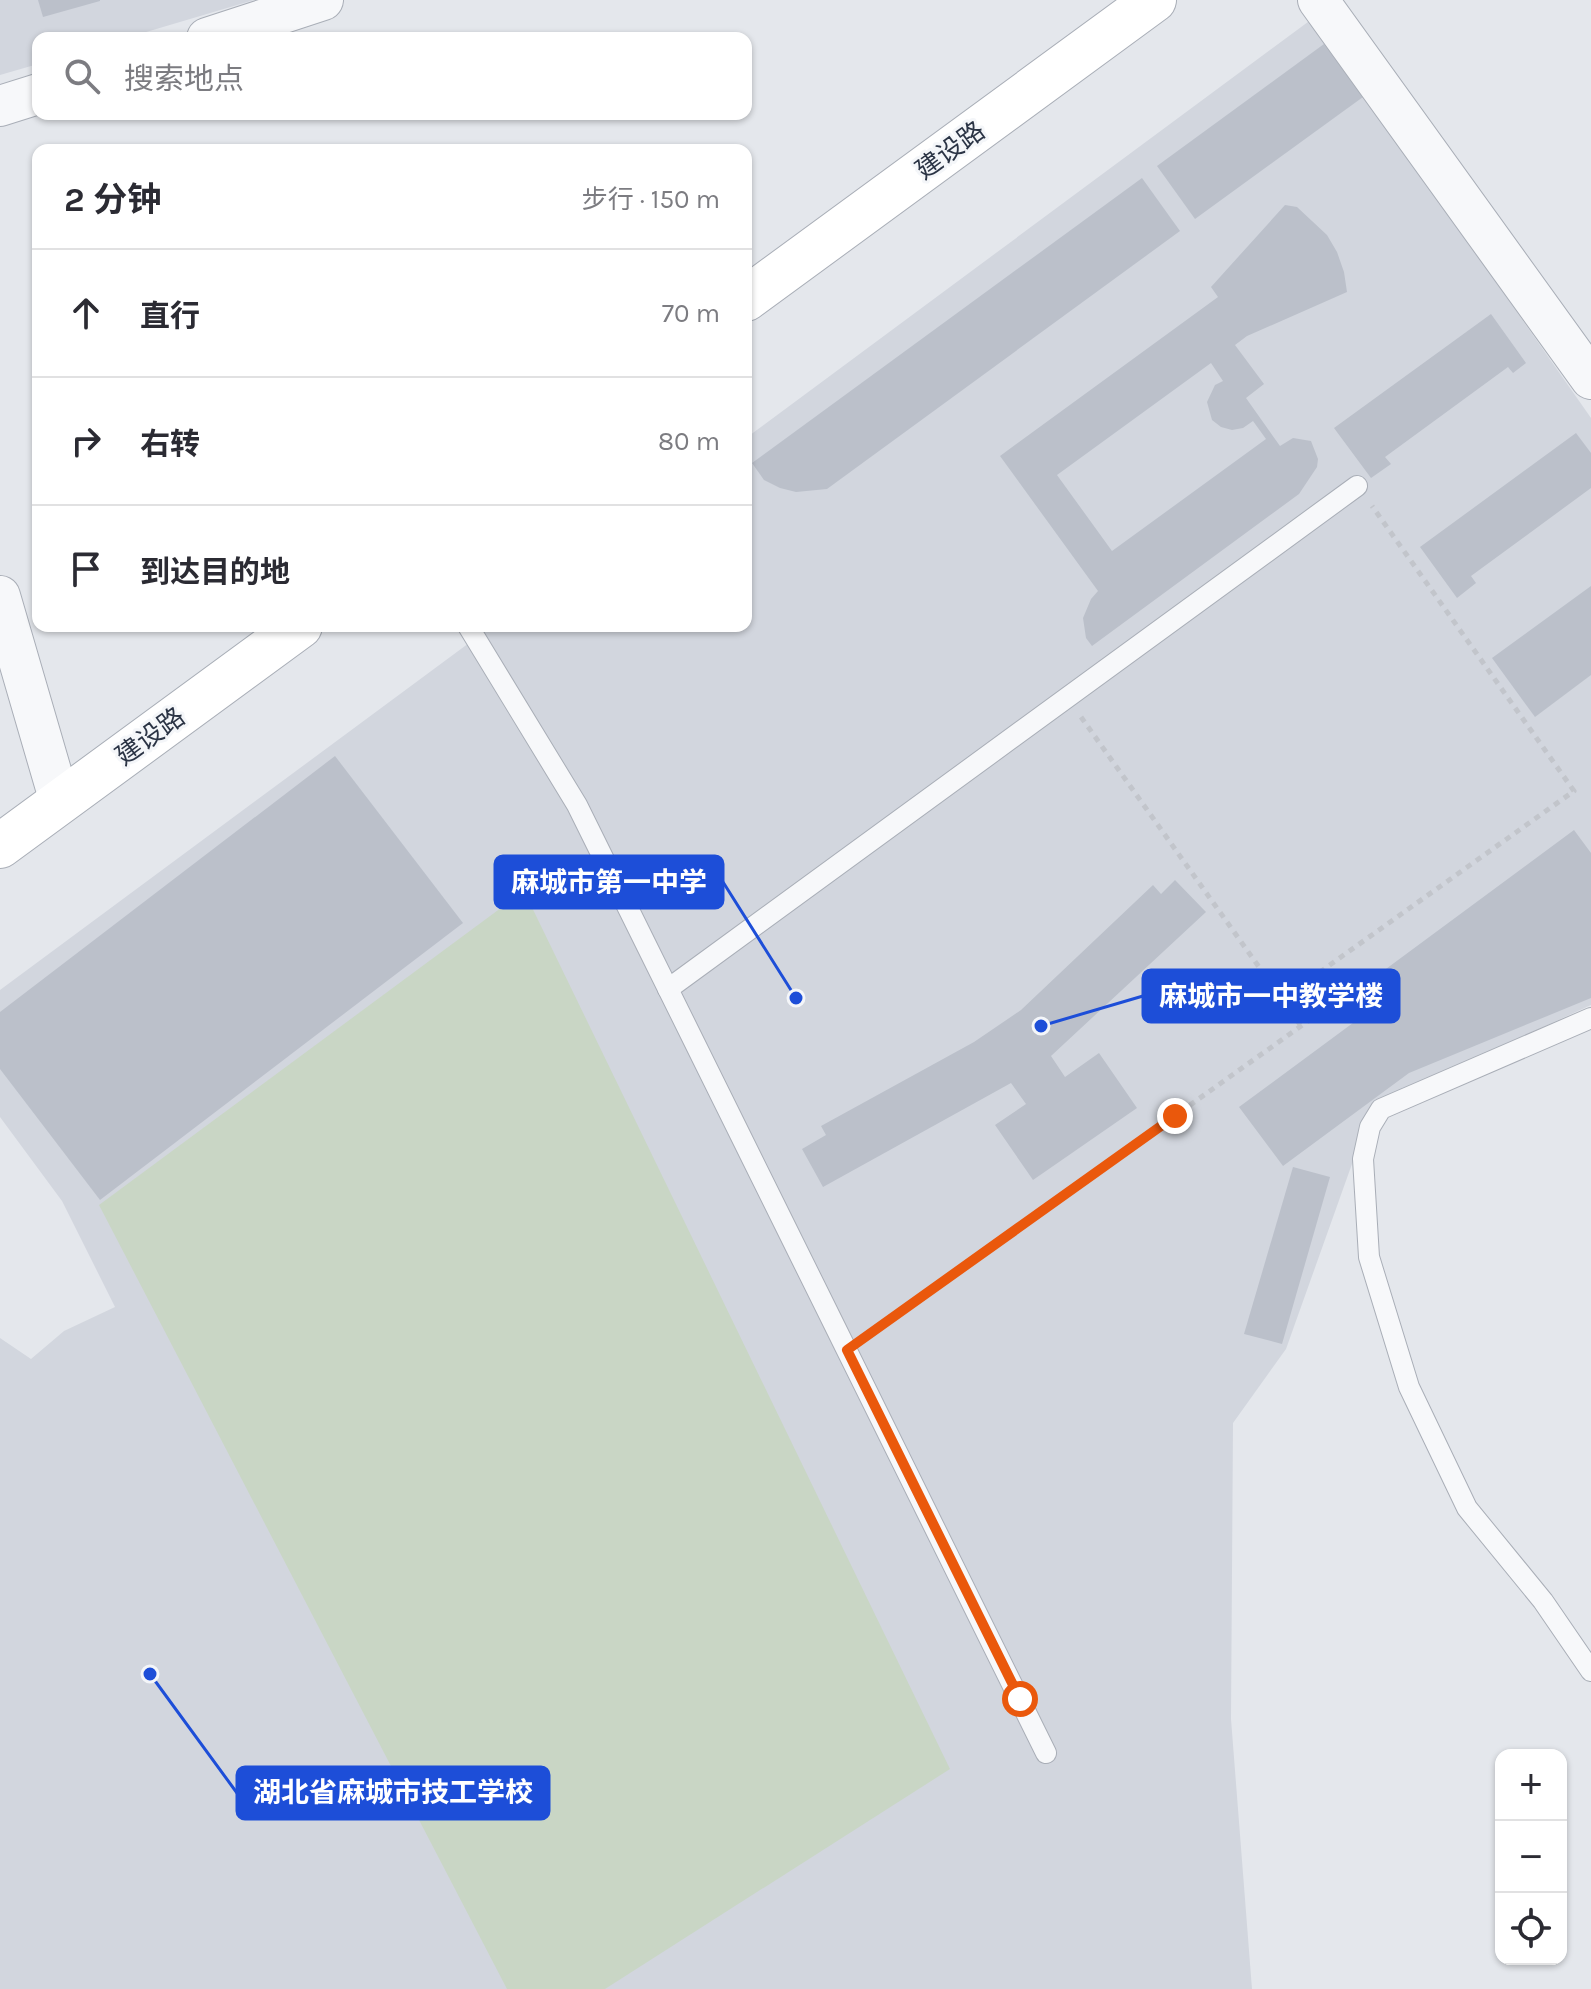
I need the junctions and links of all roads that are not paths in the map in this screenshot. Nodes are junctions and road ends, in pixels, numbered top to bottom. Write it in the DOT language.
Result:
graph roads {
  1 [pos="322,0"];
  2 [pos="1154,0"];
  3 [pos="1318,0"];
  4 [pos="225,32"];
  5 [pos="32,96"];
  6 [pos="0,106"];
  7 [pos="752,295"];
  8 [pos="1591,379"];
  9 [pos="1357,486"];
  10 [pos="0,596"];
  11 [pos="292,632"];
  12 [pos="472,632"];
  13 [pos="60,802"];
  14 [pos="0,846"];
  15 [pos="668,989"];
  16 [pos="1591,1018"];
  17 [pos="1591,1671"];
  18 [pos="1046,1753"];
  1 -- 4 [label="street"];
  2 -- 7 [label="street, 建设路"];
  3 -- 8 [label="street"];
  5 -- 6 [label="street"];
  9 -- 15 [label="lane"];
  10 -- 13 [label="street"];
  11 -- 13 [label="street, 建设路"];
  12 -- 15 [label="lane"];
  13 -- 14 [label="street, 建设路"];
  15 -- 18 [label="lane"];
  16 -- 17 [label="lane"];
}
